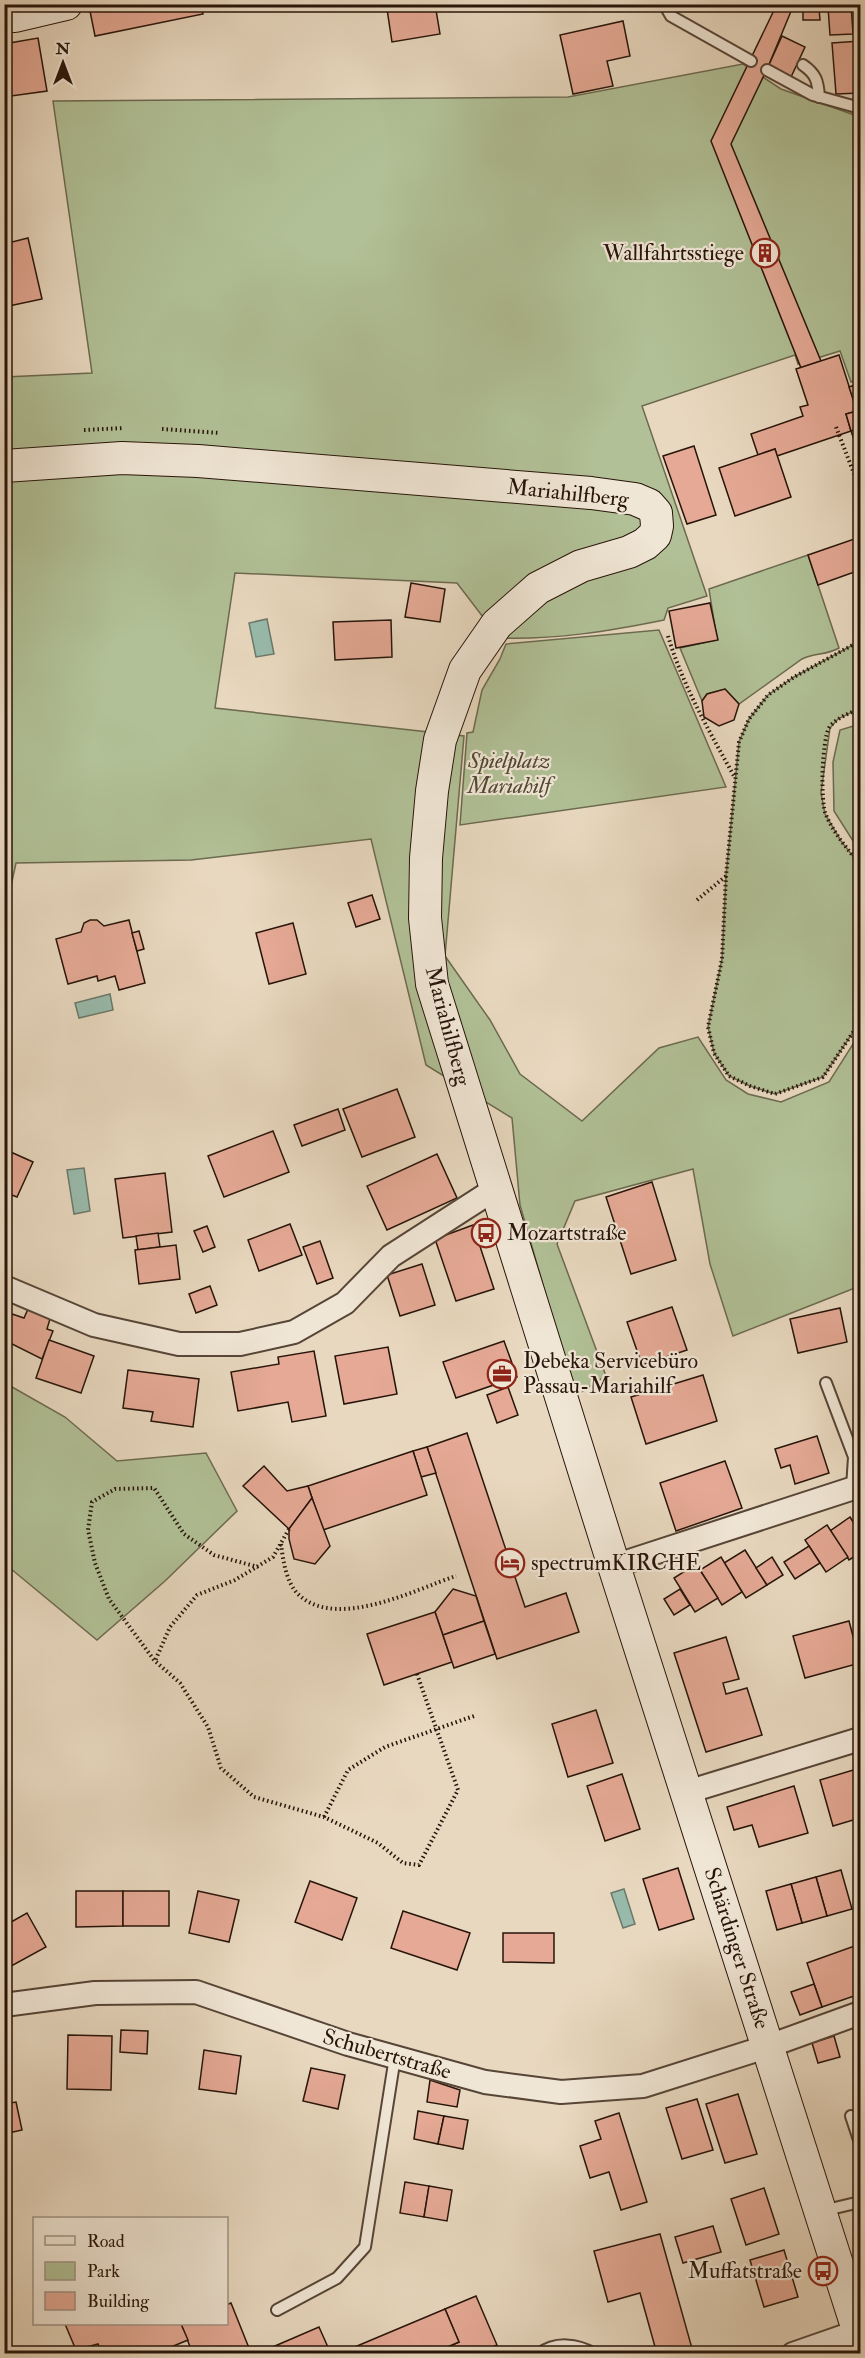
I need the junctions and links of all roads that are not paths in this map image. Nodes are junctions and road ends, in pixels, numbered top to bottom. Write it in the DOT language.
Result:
graph roads {
  1 [pos="66,4"];
  2 [pos="664,4"];
  3 [pos="4,14"];
  4 [pos="751,61"];
  5 [pos="802,65"];
  6 [pos="766,70"];
  7 [pos="819,97"];
  8 [pos="861,108"];
  9 [pos="4,466"];
  10 [pos="495,1189"];
  11 [pos="4,1287"];
  12 [pos="826,1383"];
  13 [pos="856,1487"];
  14 [pos="614,1566"];
  15 [pos="861,1739"];
  16 [pos="687,1792"];
  17 [pos="4,2005"];
  18 [pos="861,2013"];
  19 [pos="769,2046"];
  20 [pos="395,2057"];
  21 [pos="851,2116"];
  22 [pos="861,2143"];
  23 [pos="861,2202"];
  24 [pos="821,2211"];
  25 [pos="278,2310"];
  26 [pos="860,2333"];
  27 [pos="539,2354"];
  28 [pos="595,2354"];
  29 [pos="793,2354"];
  1 -- 3 [label="main road"];
  2 -- 4 [label="lane"];
  5 -- 7 [label="lane"];
  6 -- 7 [label="lane"];
  7 -- 8 [label="lane"];
  9 -- 10 [label="main road, Mariahilfberg"];
  10 -- 11 [label="street"];
  10 -- 14 [label="main road, Schärdinger Straße"];
  12 -- 13 [label="lane"];
  13 -- 14 [label="street"];
  14 -- 16 [label="main road, Schärdinger Straße"];
  15 -- 16 [label="street"];
  16 -- 19 [label="main road, Schärdinger Straße"];
  17 -- 20 [label="street, Schubertstraße"];
  18 -- 19 [label="street, Schubertstraße"];
  19 -- 20 [label="street, Schubertstraße"];
  19 -- 24 [label="main road, Schärdinger Straße"];
  20 -- 25 [label="lane"];
  21 -- 22 [label="lane"];
  23 -- 24 [label="lane"];
  24 -- 26 [label="main road, Schärdinger Straße"];
  26 -- 29 [label="street"];
  27 -- 28 [label="lane"];
}
